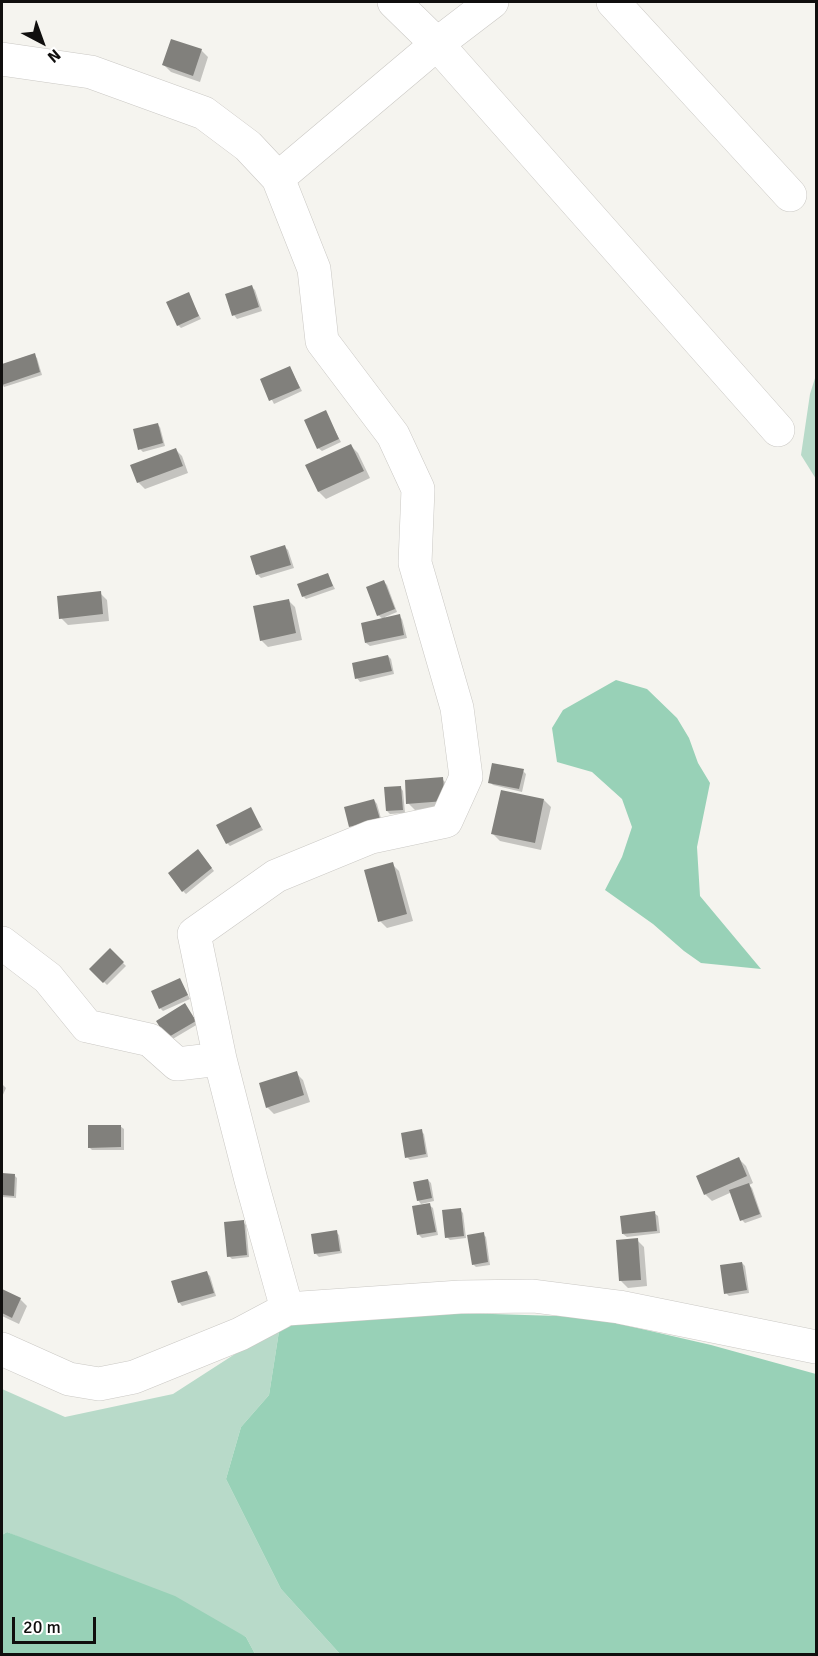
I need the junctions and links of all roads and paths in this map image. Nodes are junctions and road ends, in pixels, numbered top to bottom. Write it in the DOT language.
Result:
graph roads {
  1 [pos="394,2"];
  2 [pos="492,2"];
  3 [pos="613,2"];
  4 [pos="437,44"];
  5 [pos="2,59"];
  6 [pos="278,178"];
  7 [pos="790,195"];
  8 [pos="778,430"];
  9 [pos="2,943"];
  10 [pos="220,1059"];
  11 [pos="287,1309"];
  12 [pos="816,1347"];
  13 [pos="2,1349"];
  1 -- 4 [label="street"];
  2 -- 4 [label="street"];
  3 -- 7 [label="street"];
  4 -- 6 [label="street"];
  4 -- 8 [label="street"];
  5 -- 6 [label="street"];
  6 -- 10 [label="street"];
  9 -- 10 [label="street"];
  10 -- 11 [label="street"];
  11 -- 12 [label="street"];
  11 -- 13 [label="street"];
}
